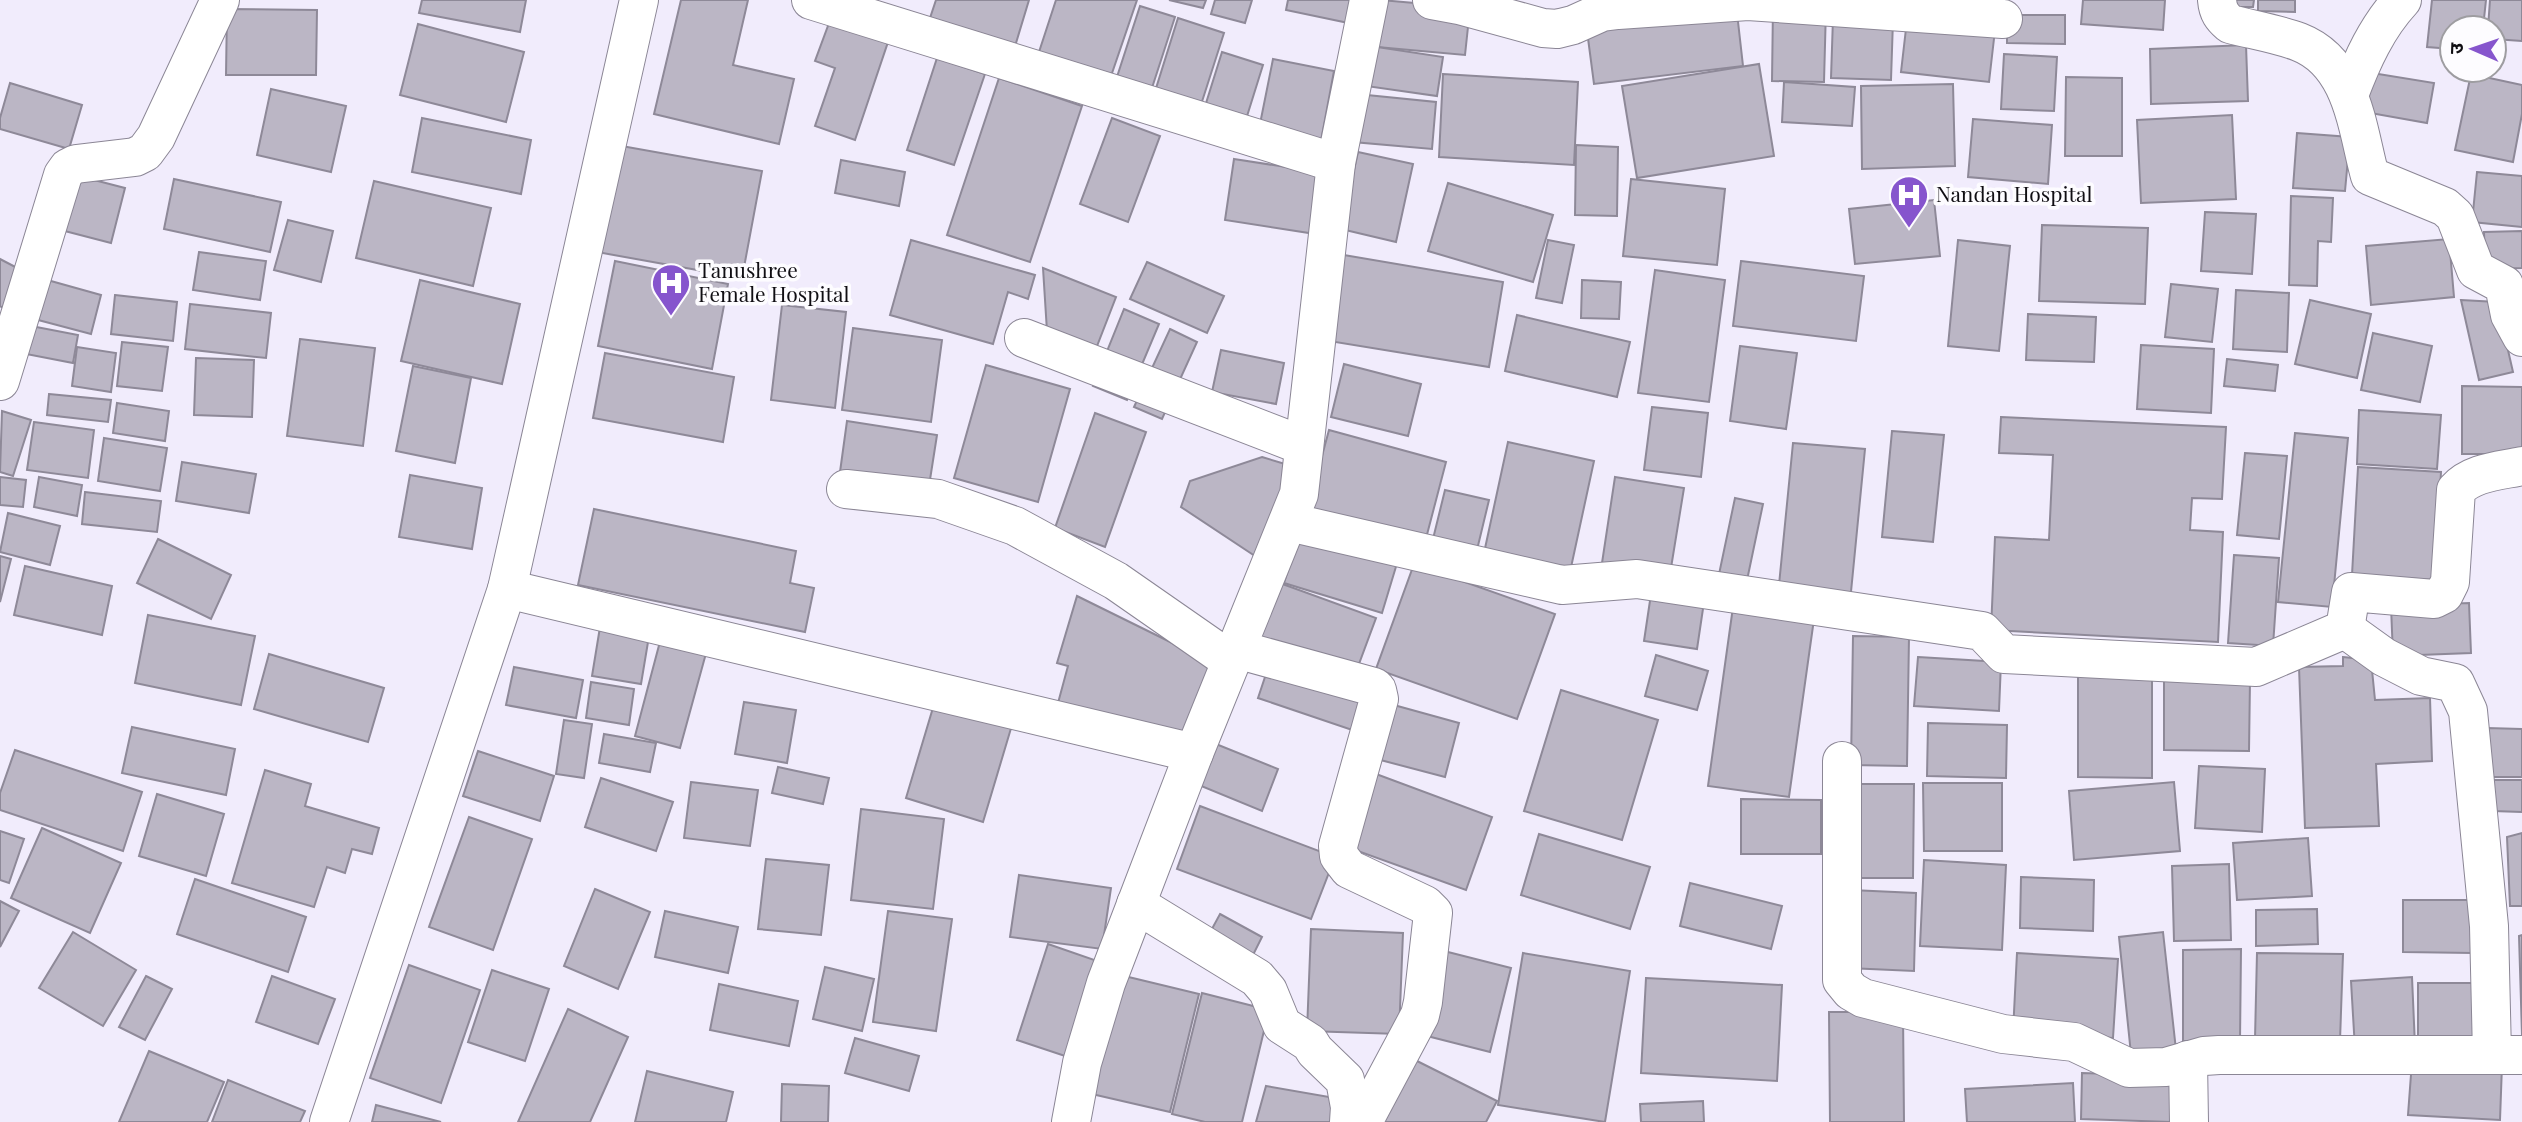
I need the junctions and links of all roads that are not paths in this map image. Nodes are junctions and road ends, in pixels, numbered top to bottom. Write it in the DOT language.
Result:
graph roads {
  1 [pos="220,0"];
  2 [pos="639,0"];
  3 [pos="811,0"];
  4 [pos="1369,0"];
  5 [pos="1432,0"];
  6 [pos="2217,0"];
  7 [pos="2402,0"];
  8 [pos="2003,19"];
  9 [pos="2349,95"];
  10 [pos="1336,163"];
  11 [pos="2522,337"];
  12 [pos="1024,338"];
  13 [pos="0,381"];
  14 [pos="1304,446"];
  15 [pos="2522,466"];
  16 [pos="846,489"];
  17 [pos="1289,523"];
  18 [pos="507,589"];
  19 [pos="2345,629"];
  20 [pos="1234,655"];
  21 [pos="1194,753"];
  22 [pos="1842,761"];
  23 [pos="1136,904"];
  24 [pos="2507,1055"];
  25 [pos="2188,1060"];
  26 [pos="329,1122"];
  27 [pos="1071,1122"];
  28 [pos="1349,1122"];
  29 [pos="1363,1122"];
  30 [pos="2189,1122"];
  1 -- 13 [label="street"];
  2 -- 18 [label="street"];
  3 -- 10 [label="street"];
  4 -- 10 [label="street"];
  5 -- 8 [label="street"];
  6 -- 9 [label="street"];
  7 -- 9 [label="street"];
  9 -- 11 [label="street"];
  10 -- 14 [label="street"];
  12 -- 14 [label="street"];
  14 -- 17 [label="street"];
  15 -- 19 [label="street"];
  16 -- 20 [label="street"];
  17 -- 19 [label="street"];
  17 -- 20 [label="street"];
  18 -- 21 [label="street"];
  18 -- 26 [label="street"];
  19 -- 24 [label="street"];
  20 -- 21 [label="street"];
  20 -- 29 [label="street"];
  21 -- 23 [label="street"];
  22 -- 25 [label="street"];
  23 -- 27 [label="street"];
  23 -- 28 [label="street"];
  24 -- 25 [label="street"];
  25 -- 30 [label="street"];
}
